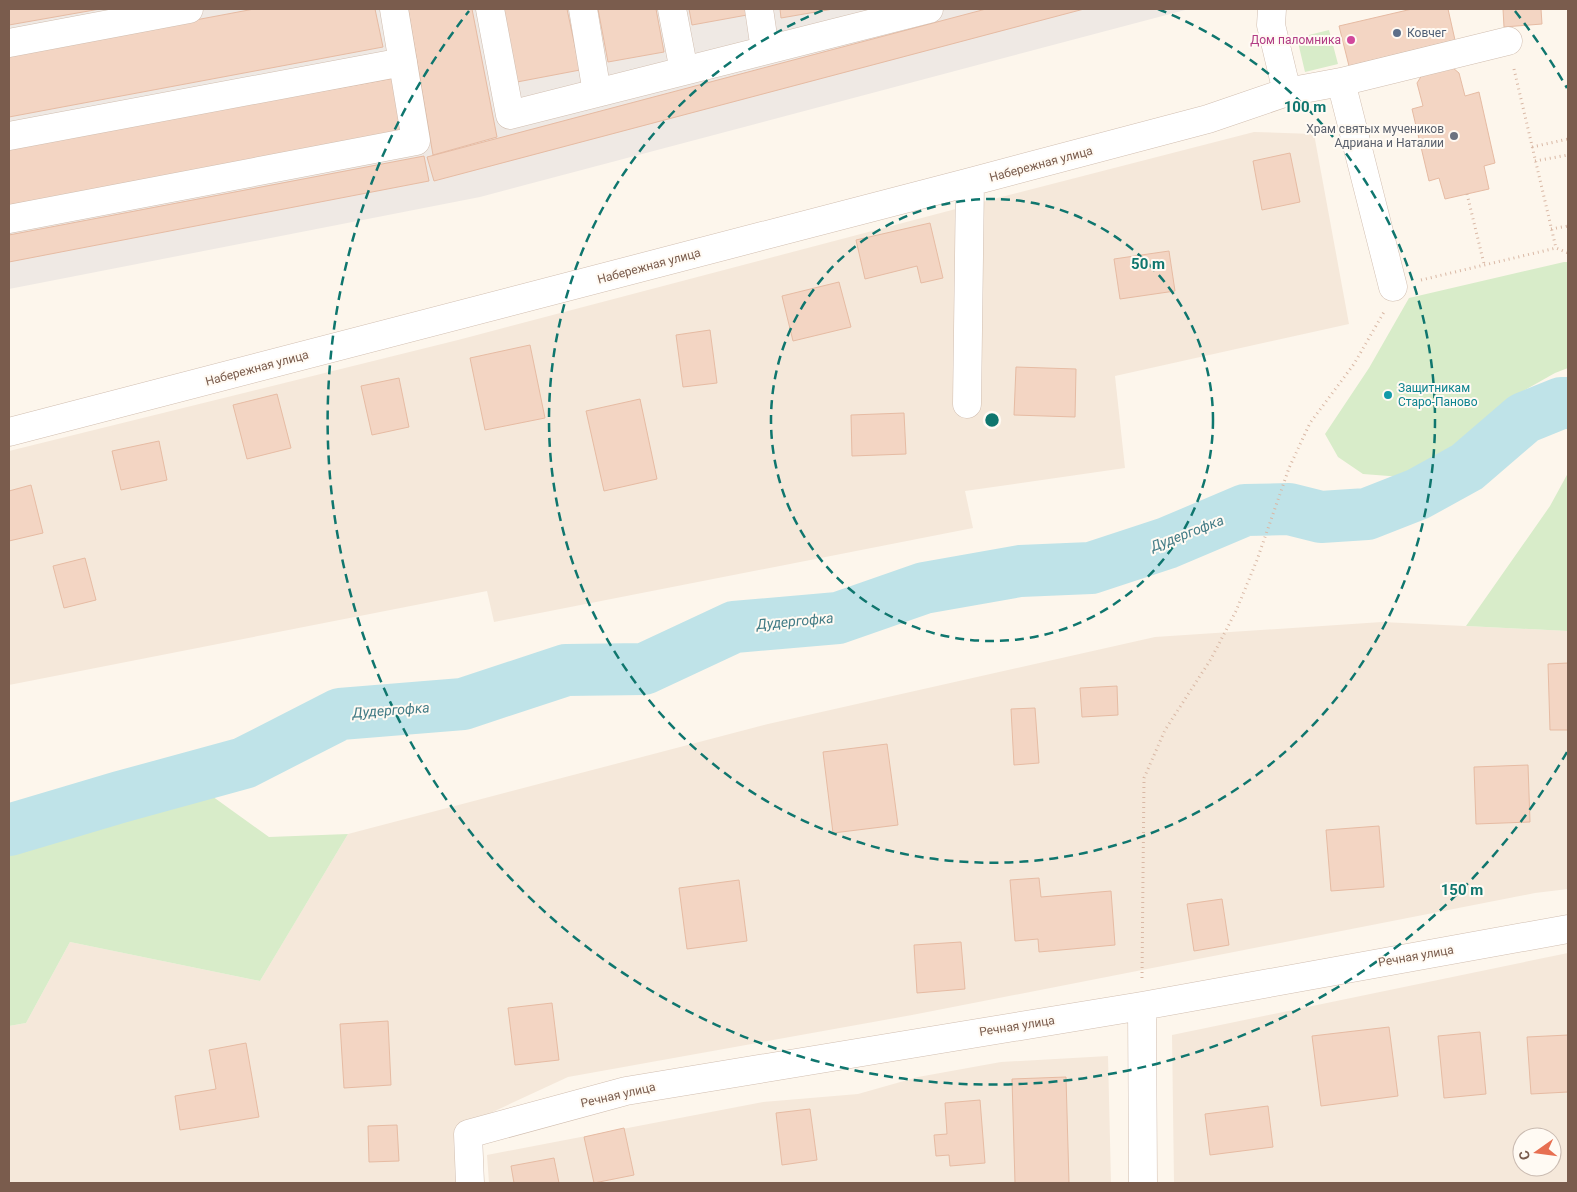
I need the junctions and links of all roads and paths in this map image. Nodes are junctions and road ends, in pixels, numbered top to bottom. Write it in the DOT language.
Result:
graph roads {
  1 [pos="189,9"];
  2 [pos="394,9"];
  3 [pos="490,9"];
  4 [pos="584,9"];
  5 [pos="672,9"];
  6 [pos="759,9"];
  7 [pos="929,9"];
  8 [pos="1272,9"];
  9 [pos="854,18"];
  10 [pos="1508,41"];
  11 [pos="9,43"];
  12 [pos="765,50"];
  13 [pos="403,62"];
  14 [pos="684,71"];
  15 [pos="1341,82"];
  16 [pos="1287,92"];
  17 [pos="597,93"];
  18 [pos="9,136"];
  19 [pos="1568,139"];
  20 [pos="1532,147"];
  21 [pos="1568,155"];
  22 [pos="1535,161"];
  23 [pos="970,182"];
  24 [pos="1467,194"];
  25 [pos="9,219"];
  26 [pos="1568,226"];
  27 [pos="1551,229"];
  28 [pos="1556,248"];
  29 [pos="1568,253"];
  30 [pos="1484,264"];
  31 [pos="1393,287"];
  32 [pos="967,404"];
  33 [pos="9,432"];
  34 [pos="1568,928"];
  35 [pos="1142,1006"];
  36 [pos="470,1183"];
  37 [pos="1143,1183"];
  1 -- 11 [label="street"];
  2 -- 13 [label="street"];
  3 -- 17 [label="street"];
  4 -- 17 [label="street"];
  5 -- 14 [label="street"];
  6 -- 12 [label="street"];
  7 -- 9 [label="street"];
  8 -- 16 [label="street"];
  9 -- 12 [label="street"];
  10 -- 15 [label="street, Набережная улица"];
  10 -- 20 [label="path"];
  12 -- 14 [label="street"];
  13 -- 18 [label="street"];
  13 -- 25 [label="street"];
  14 -- 17 [label="street"];
  15 -- 16 [label="street, Набережная улица"];
  15 -- 31 [label="street"];
  16 -- 23 [label="street, Набережная улица"];
  19 -- 20 [label="path"];
  20 -- 22 [label="path"];
  21 -- 22 [label="path"];
  22 -- 27 [label="path"];
  23 -- 32 [label="street"];
  23 -- 33 [label="street, Набережная улица"];
  24 -- 30 [label="path"];
  26 -- 27 [label="path"];
  27 -- 28 [label="path"];
  28 -- 29 [label="path"];
  28 -- 30 [label="path"];
  30 -- 31 [label="path"];
  31 -- 35 [label="path"];
  34 -- 35 [label="street, Речная улица"];
  35 -- 36 [label="street, Речная улица"];
  35 -- 37 [label="street"];
}
